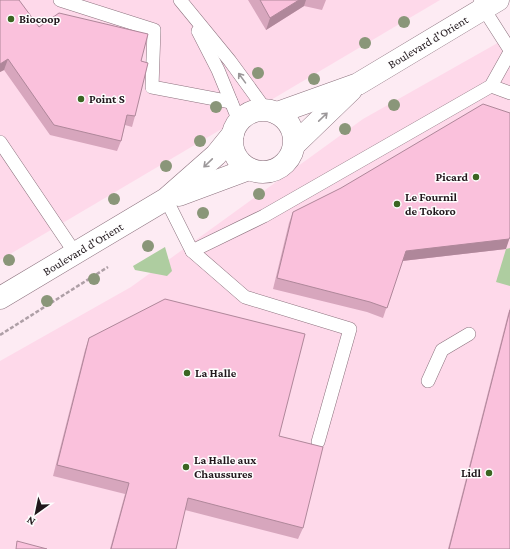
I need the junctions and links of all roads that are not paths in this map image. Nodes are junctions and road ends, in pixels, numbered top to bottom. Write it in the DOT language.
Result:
graph roads {
  1 [pos="60,0"];
  2 [pos="486,3"];
  3 [pos="183,5"];
  4 [pos="510,51"];
  5 [pos="358,84"];
  6 [pos="491,86"];
  7 [pos="510,94"];
  8 [pos="271,111"];
  9 [pos="234,119"];
  10 [pos="0,142"];
  11 [pos="295,144"];
  12 [pos="250,169"];
  13 [pos="166,199"];
  14 [pos="192,251"];
  15 [pos="75,253"];
  16 [pos="0,298"];
  17 [pos="469,334"];
  18 [pos="428,381"];
  19 [pos="318,442"];
  1 -- 9 [label="lane"];
  2 -- 4 [label="lane"];
  2 -- 5 [label="street, Boulevard d'Orient"];
  8 -- 3 [label="lane, one-way"];
  3 -- 9 [label="lane"];
  4 -- 6 [label="lane"];
  5 -- 8 [label="street, Boulevard d'Orient"];
  11 -- 5 [label="street, Boulevard d'Orient, one-way"];
  6 -- 7 [label="lane"];
  6 -- 14 [label="lane"];
  8 -- 9 [label="street"];
  8 -- 11 [label="street"];
  9 -- 12 [label="street"];
  9 -- 13 [label="street, Boulevard d'Orient, one-way"];
  10 -- 15 [label="lane"];
  11 -- 12 [label="street"];
  12 -- 13 [label="street, Boulevard d'Orient"];
  13 -- 14 [label="lane"];
  13 -- 15 [label="street, Boulevard d'Orient"];
  14 -- 19 [label="lane"];
  15 -- 16 [label="street, Boulevard d'Orient"];
  17 -- 18 [label="lane"];
}
